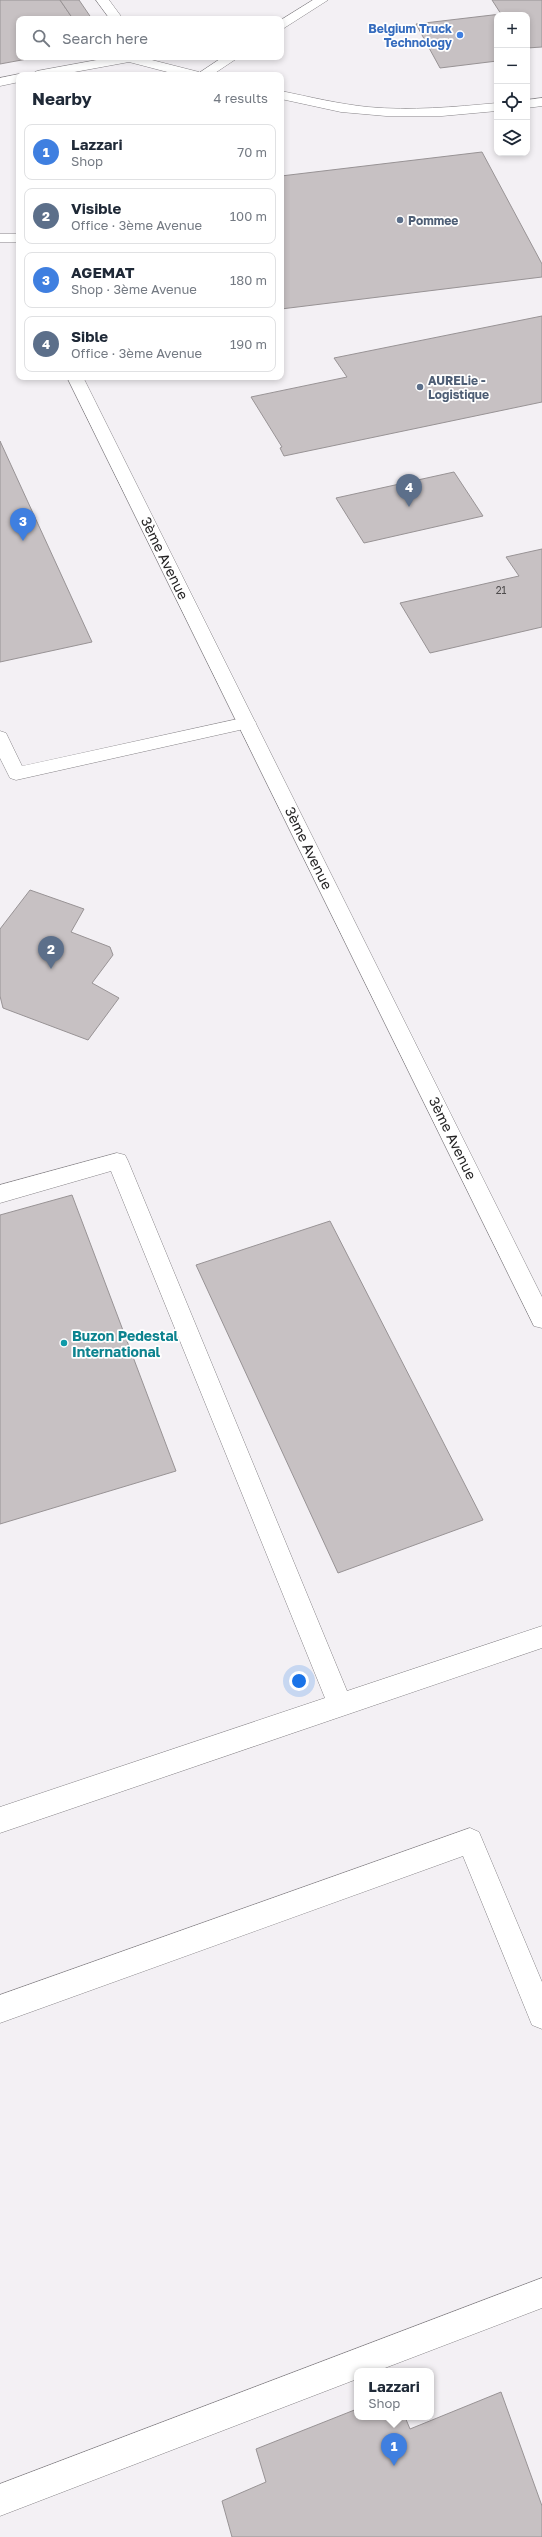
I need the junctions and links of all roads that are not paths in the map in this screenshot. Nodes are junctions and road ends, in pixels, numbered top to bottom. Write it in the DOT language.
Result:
graph roads {
  1 [pos="102,0"];
  2 [pos="322,0"];
  3 [pos="115,16"];
  4 [pos="284,24"];
  5 [pos="114,60"];
  6 [pos="140,60"];
  7 [pos="227,60"];
  8 [pos="52,72"];
  9 [pos="183,72"];
  10 [pos="208,72"];
  11 [pos="16,79"];
  12 [pos="0,82"];
  13 [pos="284,96"];
  14 [pos="542,102"];
  15 [pos="530,104"];
  16 [pos="494,107"];
  17 [pos="0,238"];
  18 [pos="16,238"];
  19 [pos="76,380"];
  20 [pos="247,723"];
  21 [pos="0,737"];
  22 [pos="0,1194"];
  23 [pos="542,1319"];
  24 [pos="542,1637"];
  25 [pos="340,1705"];
  26 [pos="0,1820"];
  27 [pos="0,2009"];
  28 [pos="542,2015"];
  29 [pos="542,2293"];
  30 [pos="0,2500"];
  1 -- 3 [label="street"];
  2 -- 4 [label="street"];
  5 -- 8 [label="street"];
  6 -- 9 [label="street"];
  7 -- 10 [label="street"];
  11 -- 12 [label="street"];
  13 -- 16 [label="street"];
  14 -- 15 [label="street"];
  17 -- 18 [label="street"];
  19 -- 20 [label="street, 3ème Avenue"];
  20 -- 21 [label="street"];
  20 -- 23 [label="street, 3ème Avenue"];
  22 -- 25 [label="street"];
  24 -- 25 [label="street"];
  25 -- 26 [label="street"];
  27 -- 28 [label="street"];
  29 -- 30 [label="street"];
}
